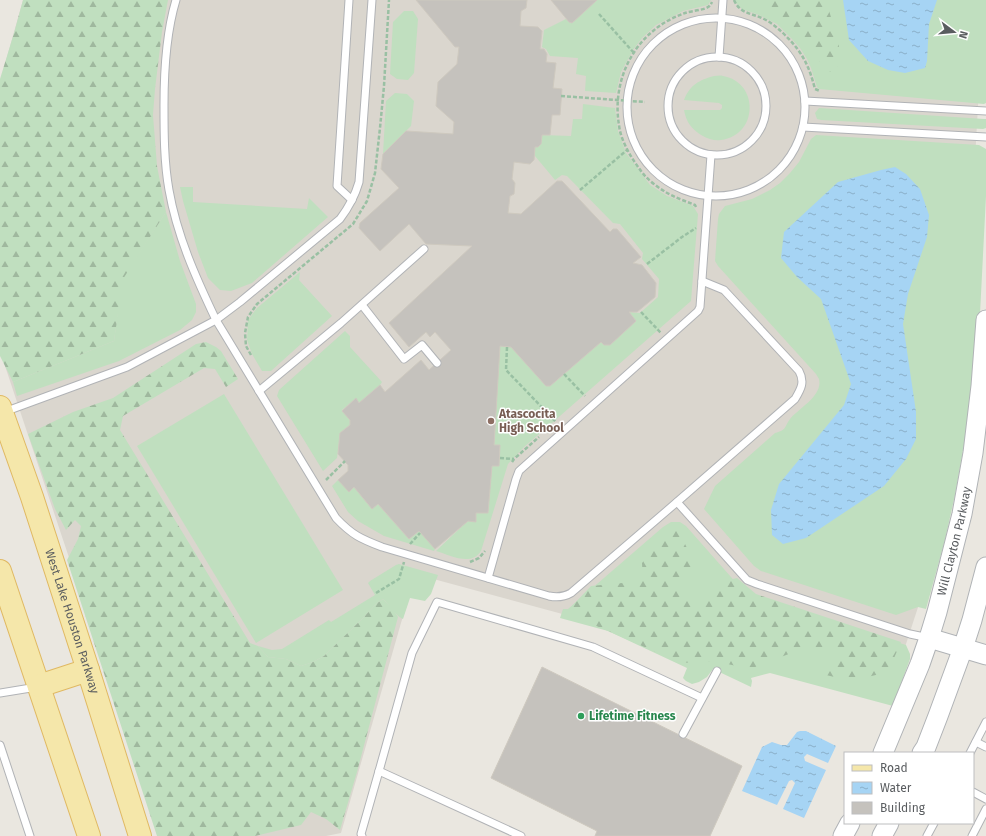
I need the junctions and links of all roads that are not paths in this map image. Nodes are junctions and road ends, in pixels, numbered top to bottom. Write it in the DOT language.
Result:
graph roads {
  1 [pos="176,0"];
  2 [pos="349,0"];
  3 [pos="372,0"];
  4 [pos="723,0"];
  5 [pos="721,18"];
  6 [pos="719,57"];
  7 [pos="805,101"];
  8 [pos="986,111"];
  9 [pos="803,127"];
  10 [pos="986,137"];
  11 [pos="711,156"];
  12 [pos="708,196"];
  13 [pos="352,200"];
  14 [pos="424,249"];
  15 [pos="702,281"];
  16 [pos="362,305"];
  17 [pos="216,320"];
  18 [pos="986,320"];
  19 [pos="437,363"];
  20 [pos="259,391"];
  21 [pos="1,411"];
  22 [pos="677,502"];
  23 [pos="986,567"];
  24 [pos="0,571"];
  25 [pos="488,578"];
  26 [pos="929,638"];
  27 [pos="963,648"];
  28 [pos="986,655"];
  29 [pos="88,670"];
  30 [pos="718,671"];
  31 [pos="39,686"];
  32 [pos="0,694"];
  33 [pos="702,698"];
  34 [pos="986,723"];
  35 [pos="683,734"];
  36 [pos="983,735"];
  37 [pos="976,742"];
  38 [pos="0,745"];
  39 [pos="986,747"];
  40 [pos="883,752"];
  41 [pos="923,752"];
  42 [pos="971,752"];
  43 [pos="2,761"];
  44 [pos="379,771"];
  45 [pos="974,793"];
  46 [pos="986,799"];
  47 [pos="986,809"];
  48 [pos="849,824"];
  49 [pos="888,824"];
  50 [pos="933,824"];
  51 [pos="30,836"];
  52 [pos="89,836"];
  53 [pos="140,836"];
  54 [pos="362,836"];
  55 [pos="522,836"];
  56 [pos="843,836"];
  57 [pos="882,836"];
  58 [pos="927,836"];
  59 [pos="972,836"];
  1 -- 17 [label="lane"];
  2 -- 13 [label="lane"];
  3 -- 13 [label="lane"];
  4 -- 5 [label="lane"];
  5 -- 6 [label="lane"];
  5 -- 7 [label="lane"];
  5 -- 12 [label="lane"];
  6 -- 11 [label="lane"];
  6 -- 11 [label="lane"];
  7 -- 8 [label="lane"];
  7 -- 9 [label="lane"];
  9 -- 10 [label="lane"];
  9 -- 12 [label="lane"];
  11 -- 12 [label="lane"];
  12 -- 15 [label="lane"];
  13 -- 17 [label="lane"];
  14 -- 16 [label="lane"];
  15 -- 22 [label="lane"];
  15 -- 25 [label="lane"];
  16 -- 19 [label="lane"];
  16 -- 20 [label="lane"];
  17 -- 20 [label="lane"];
  17 -- 21 [label="lane"];
  18 -- 26 [label="main road, Will Clayton Parkway"];
  20 -- 25 [label="lane"];
  21 -- 29 [label="main road, West Lake Houston Parkway"];
  22 -- 25 [label="lane"];
  22 -- 26 [label="lane"];
  23 -- 27 [label="main road"];
  24 -- 31 [label="main road"];
  26 -- 27 [label="main road"];
  26 -- 40 [label="main road, Will Clayton Parkway"];
  27 -- 28 [label="main road"];
  27 -- 41 [label="main road"];
  29 -- 31 [label="main road"];
  29 -- 53 [label="main road, West Lake Houston Parkway"];
  30 -- 33 [label="lane"];
  31 -- 32 [label="lane"];
  31 -- 52 [label="main road"];
  33 -- 35 [label="lane"];
  33 -- 44 [label="lane"];
  34 -- 36 [label="lane"];
  36 -- 37 [label="lane"];
  37 -- 39 [label="lane"];
  37 -- 42 [label="lane"];
  38 -- 43 [label="lane"];
  43 -- 51 [label="lane"];
  44 -- 54 [label="lane"];
  44 -- 55 [label="lane"];
  45 -- 46 [label="lane"];
  47 -- 59 [label="lane"];
  48 -- 56 [label="main road"];
  49 -- 57 [label="main road"];
  50 -- 58 [label="lane"];
}
